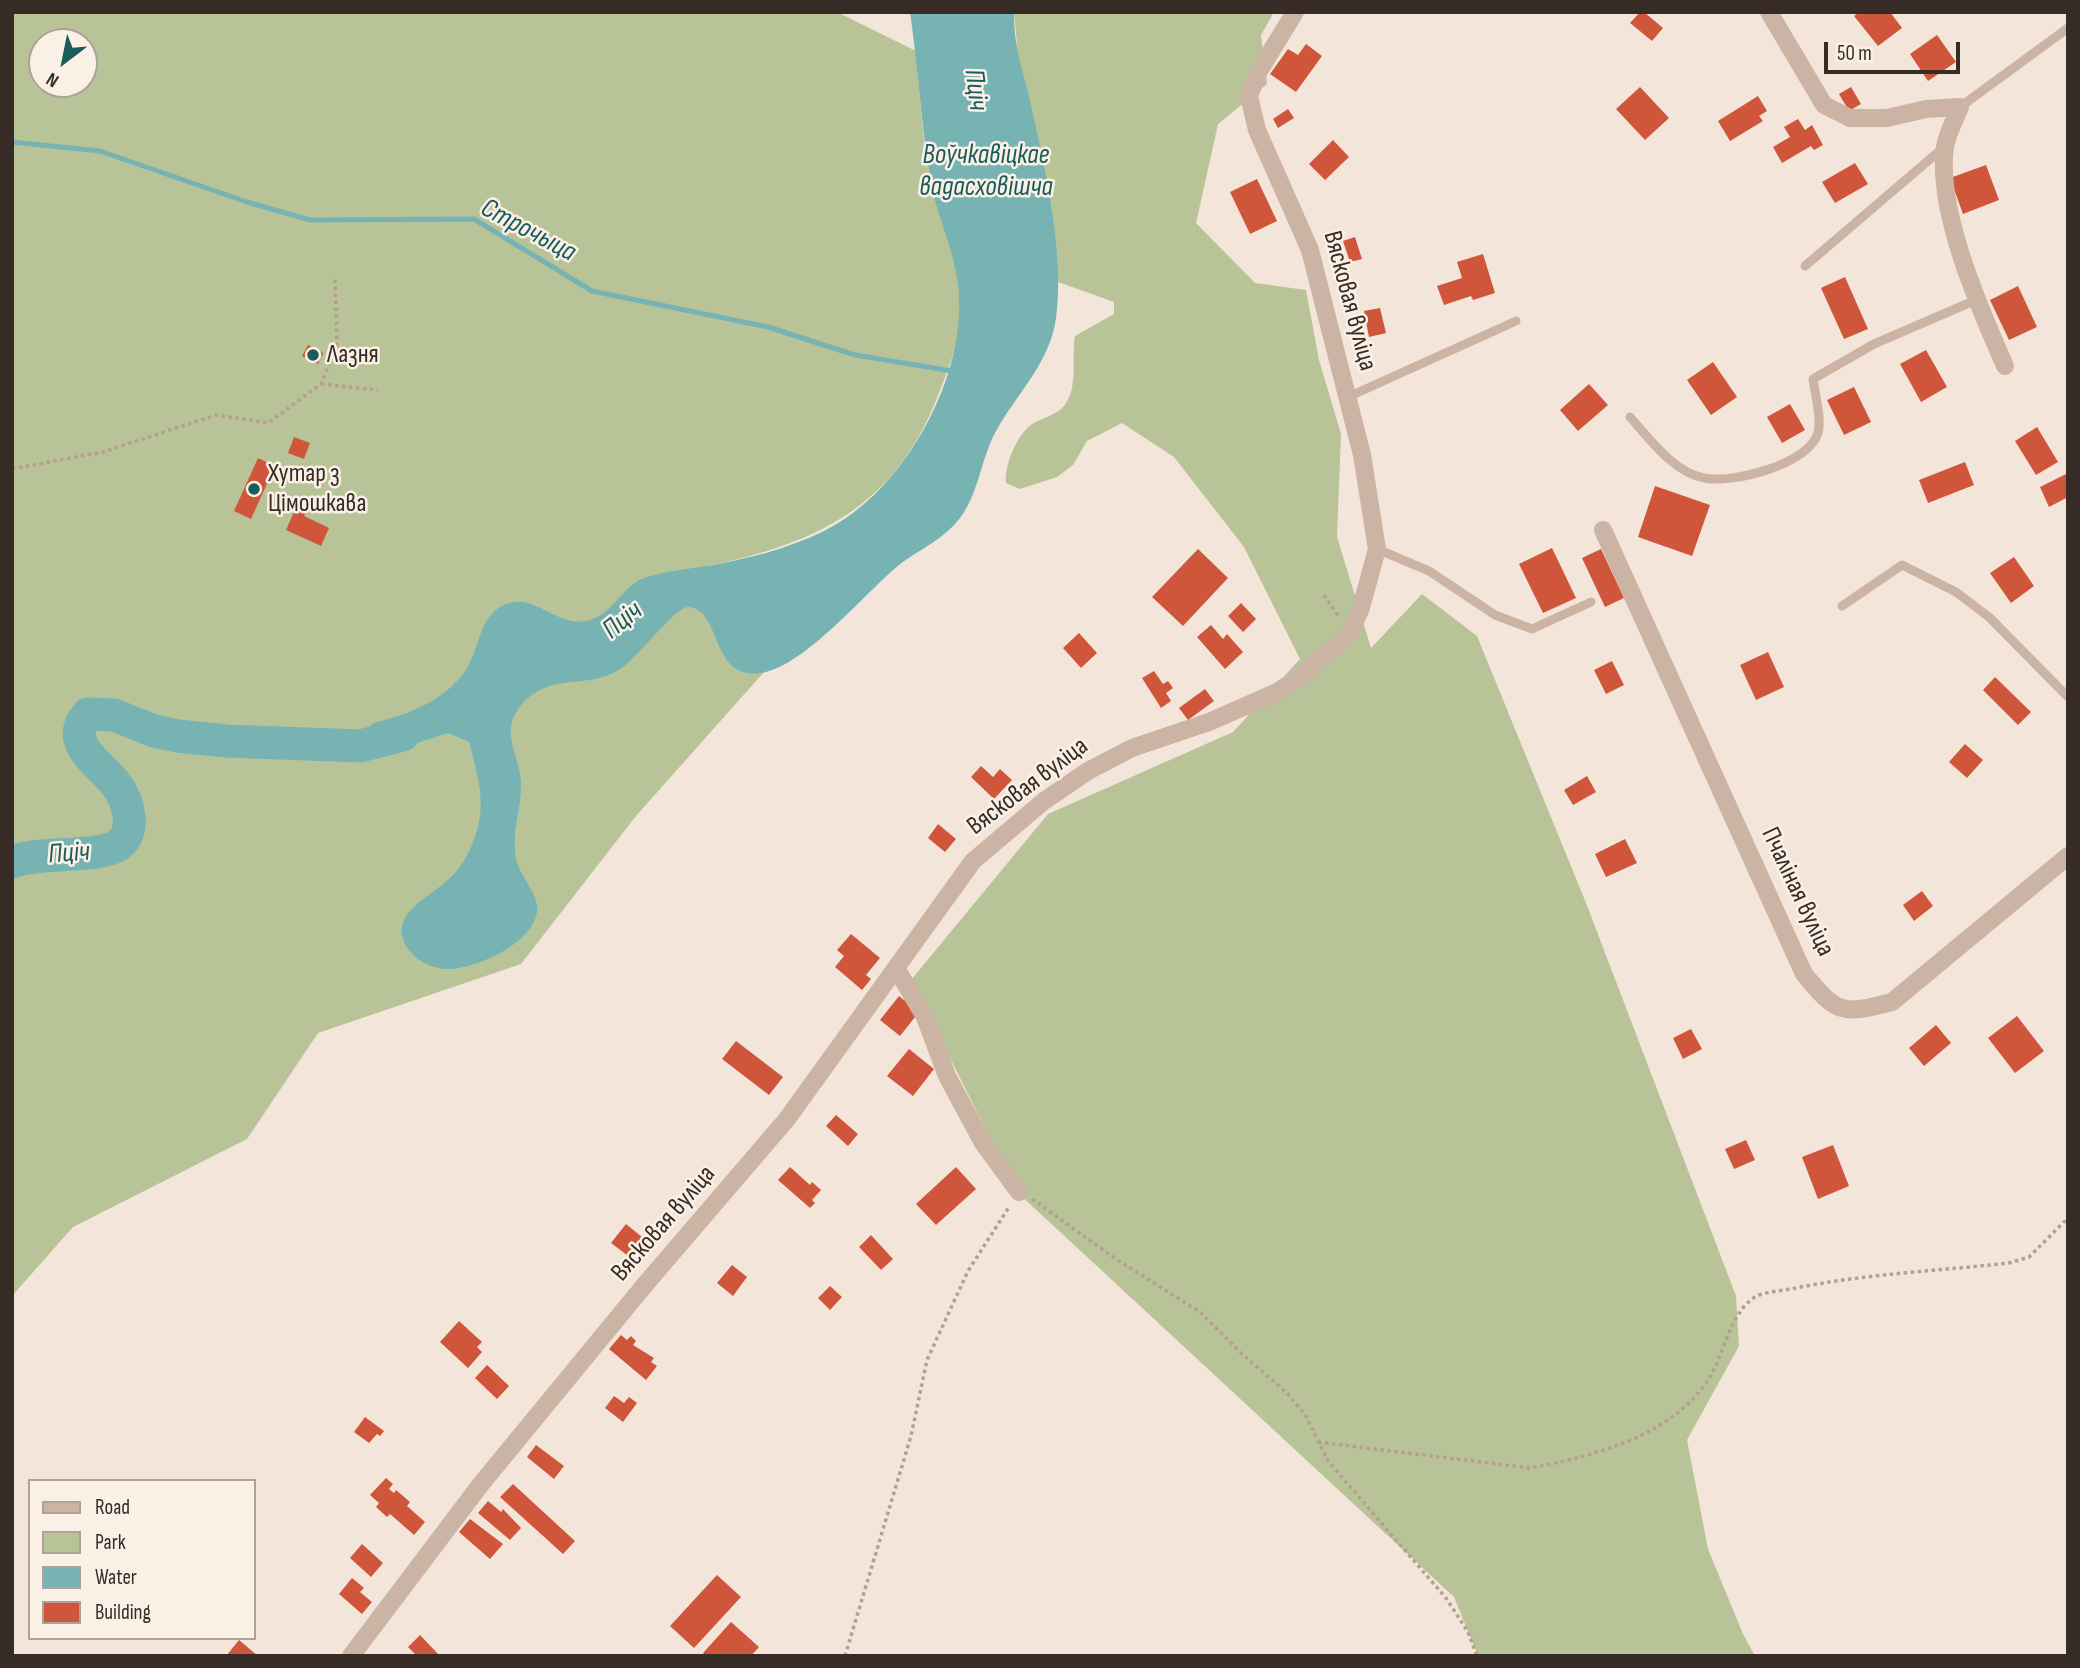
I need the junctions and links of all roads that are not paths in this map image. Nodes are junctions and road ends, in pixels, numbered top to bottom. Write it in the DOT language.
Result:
graph roads {
  1 [pos="1295,12"];
  2 [pos="1769,12"];
  3 [pos="2068,28"];
  4 [pos="1960,107"];
  5 [pos="1945,146"];
  6 [pos="1805,266"];
  7 [pos="1976,300"];
  8 [pos="1516,321"];
  9 [pos="2005,366"];
  10 [pos="1348,397"];
  11 [pos="1630,417"];
  12 [pos="1603,530"];
  13 [pos="1377,549"];
  14 [pos="1591,602"];
  15 [pos="1842,607"];
  16 [pos="2068,696"];
  17 [pos="2068,856"];
  18 [pos="896,968"];
  19 [pos="1019,1192"];
  20 [pos="351,1656"];
  1 -- 10 [label="street, Вясковая вуліца"];
  2 -- 4 [label="street"];
  3 -- 4 [label="lane"];
  4 -- 5 [label="street"];
  5 -- 6 [label="lane"];
  5 -- 7 [label="street"];
  7 -- 9 [label="street"];
  7 -- 11 [label="lane"];
  8 -- 10 [label="lane"];
  10 -- 13 [label="street, Вясковая вуліца"];
  12 -- 17 [label="street, Пчаліная вуліца"];
  13 -- 14 [label="lane"];
  13 -- 18 [label="street, Вясковая вуліца"];
  15 -- 16 [label="lane"];
  18 -- 19 [label="street"];
  18 -- 20 [label="street, Вясковая вуліца"];
}
